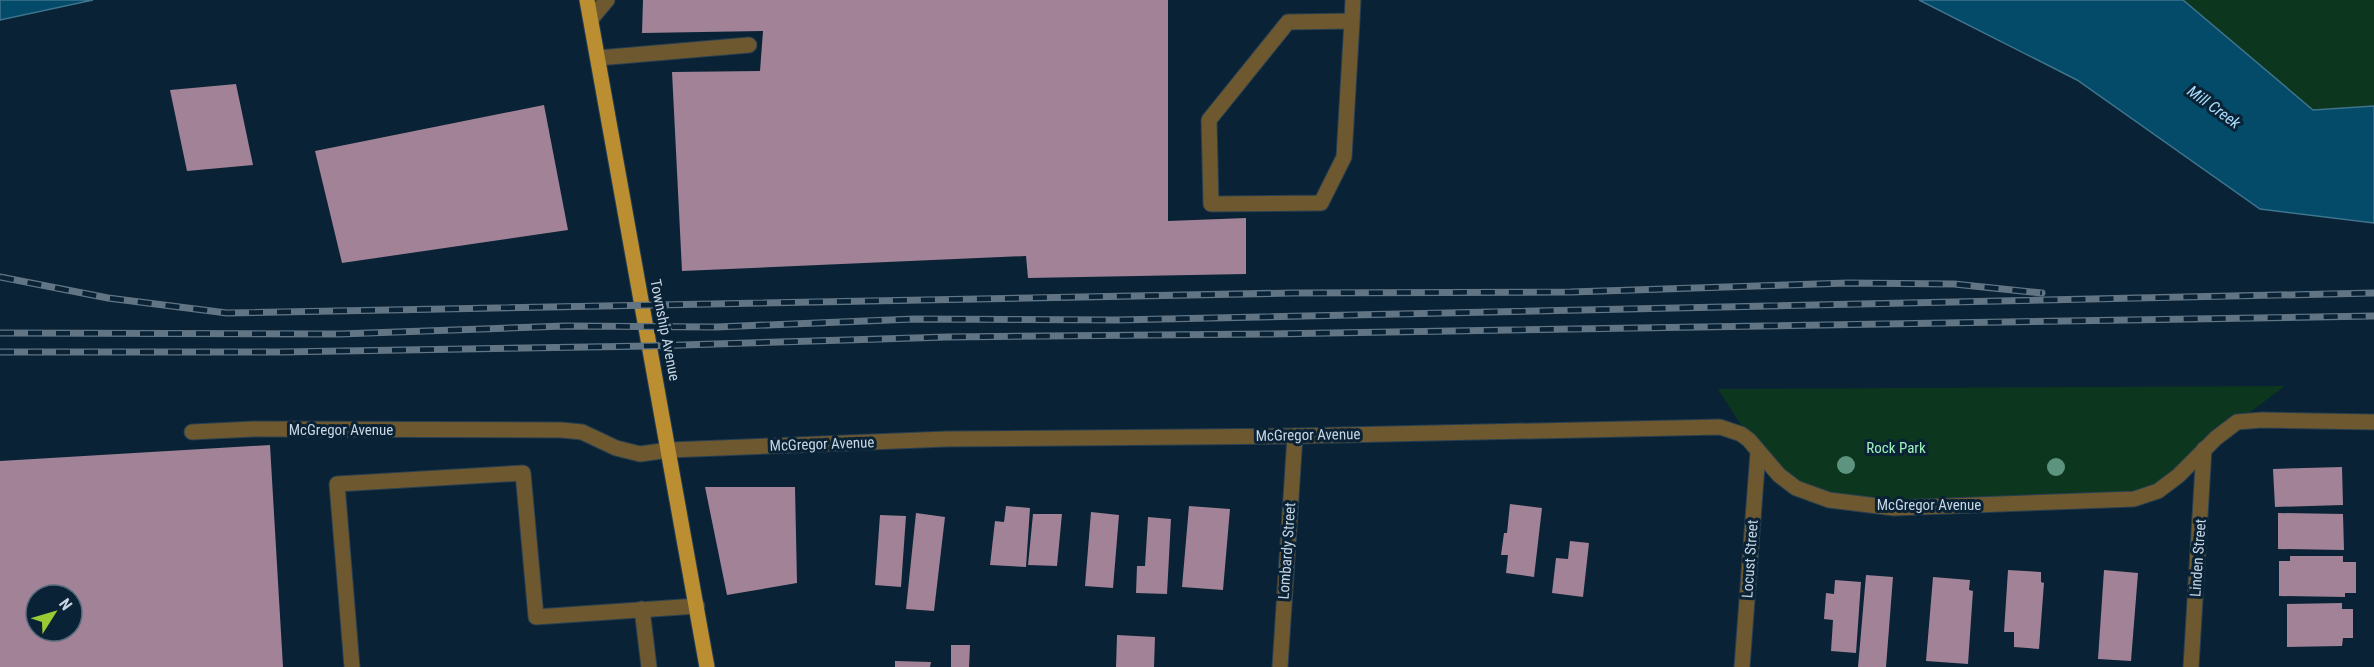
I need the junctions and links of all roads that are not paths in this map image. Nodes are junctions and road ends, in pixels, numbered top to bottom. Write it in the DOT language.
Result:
graph roads {
  1 [pos="587,0"];
  2 [pos="607,0"];
  3 [pos="1353,0"];
  4 [pos="591,19"];
  5 [pos="1352,21"];
  6 [pos="749,45"];
  7 [pos="598,58"];
  8 [pos="2374,422"];
  9 [pos="192,432"];
  10 [pos="1294,436"];
  11 [pos="2204,449"];
  12 [pos="669,450"];
  13 [pos="1758,452"];
  14 [pos="697,606"];
  15 [pos="642,609"];
  16 [pos="352,667"];
  17 [pos="648,667"];
  18 [pos="707,667"];
  19 [pos="1280,667"];
  20 [pos="1742,667"];
  21 [pos="2191,667"];
  1 -- 4 [label="main road, Township Avenue"];
  2 -- 4 [label="street"];
  3 -- 5 [label="street"];
  4 -- 7 [label="main road, Township Avenue"];
  5 -- 5 [label="street"];
  6 -- 7 [label="street"];
  7 -- 12 [label="main road, Township Avenue"];
  8 -- 11 [label="street, McGregor Avenue"];
  9 -- 12 [label="street, McGregor Avenue"];
  10 -- 12 [label="street, McGregor Avenue"];
  10 -- 13 [label="street, McGregor Avenue"];
  10 -- 19 [label="street, Lombardy Street"];
  11 -- 13 [label="street, McGregor Avenue"];
  11 -- 21 [label="street, Linden Street"];
  12 -- 14 [label="main road, Township Avenue"];
  13 -- 20 [label="street, Locust Street"];
  14 -- 15 [label="street"];
  14 -- 18 [label="main road, Township Avenue"];
  15 -- 16 [label="street"];
  15 -- 17 [label="street"];
}
